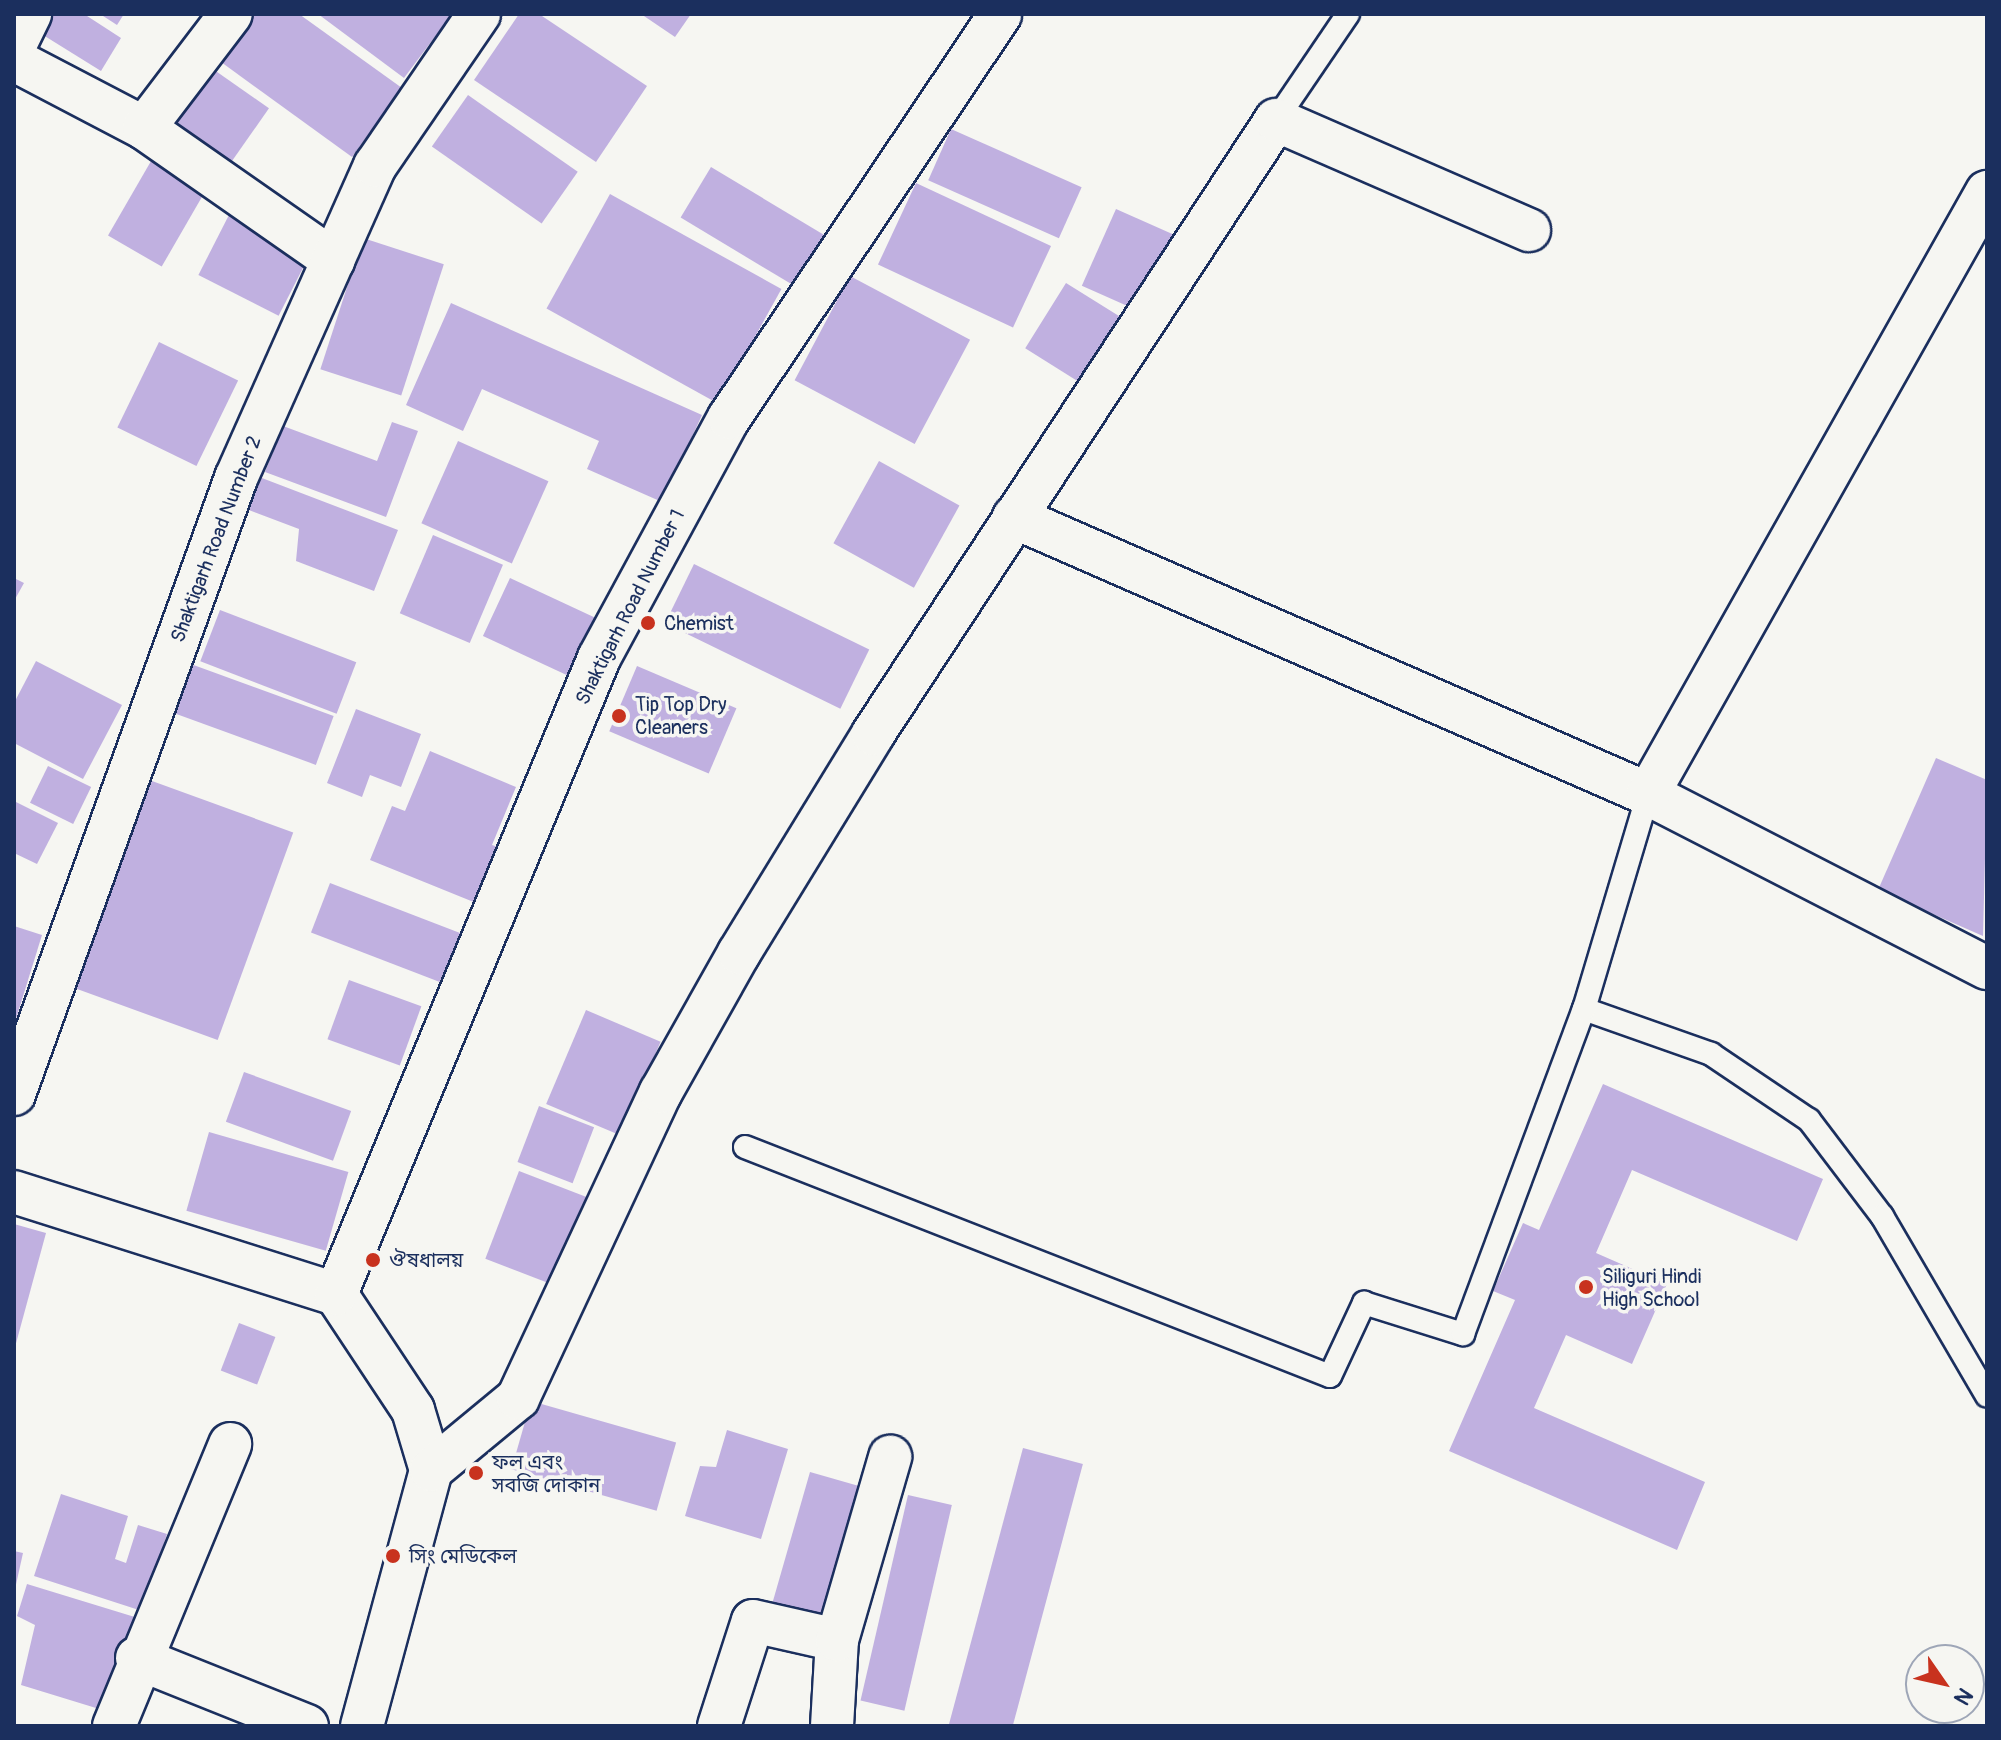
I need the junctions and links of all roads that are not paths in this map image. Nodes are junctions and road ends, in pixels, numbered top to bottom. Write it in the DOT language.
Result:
graph roads {
  1 [pos="30,14"];
  2 [pos="231,14"];
  3 [pos="479,14"];
  4 [pos="1000,14"];
  5 [pos="1348,14"];
  6 [pos="14,47"];
  7 [pos="14,60"];
  8 [pos="1276,120"];
  9 [pos="144,128"];
  10 [pos="1987,192"];
  11 [pos="1529,230"];
  12 [pos="333,260"];
  13 [pos="1014,517"];
  14 [pos="1648,794"];
  15 [pos="1987,968"];
  16 [pos="1584,1009"];
  17 [pos="14,1094"];
  18 [pos="745,1147"];
  19 [pos="14,1192"];
  20 [pos="336,1294"];
  21 [pos="1987,1396"];
  22 [pos="230,1444"];
  23 [pos="890,1457"];
  24 [pos="431,1470"];
  25 [pos="837,1640"];
  26 [pos="137,1658"];
  27 [pos="114,1726"];
  28 [pos="307,1726"];
  29 [pos="362,1726"];
  30 [pos="719,1726"];
  31 [pos="832,1726"];
  1 -- 6 [label="street"];
  2 -- 9 [label="street"];
  3 -- 12 [label="street, Shaktigarh Road Number 2"];
  4 -- 20 [label="street, Shaktigarh Road Number 1"];
  5 -- 8 [label="lane"];
  7 -- 9 [label="street"];
  8 -- 11 [label="street"];
  8 -- 13 [label="street"];
  9 -- 12 [label="street"];
  10 -- 14 [label="street"];
  12 -- 17 [label="street, Shaktigarh Road Number 2"];
  13 -- 14 [label="street"];
  13 -- 24 [label="street"];
  14 -- 15 [label="street"];
  14 -- 16 [label="lane"];
  16 -- 18 [label="lane"];
  16 -- 21 [label="lane"];
  19 -- 20 [label="street"];
  20 -- 24 [label="street"];
  22 -- 26 [label="street"];
  23 -- 25 [label="street"];
  24 -- 29 [label="street"];
  25 -- 30 [label="street"];
  25 -- 31 [label="street"];
  26 -- 27 [label="street"];
  26 -- 28 [label="street"];
}
